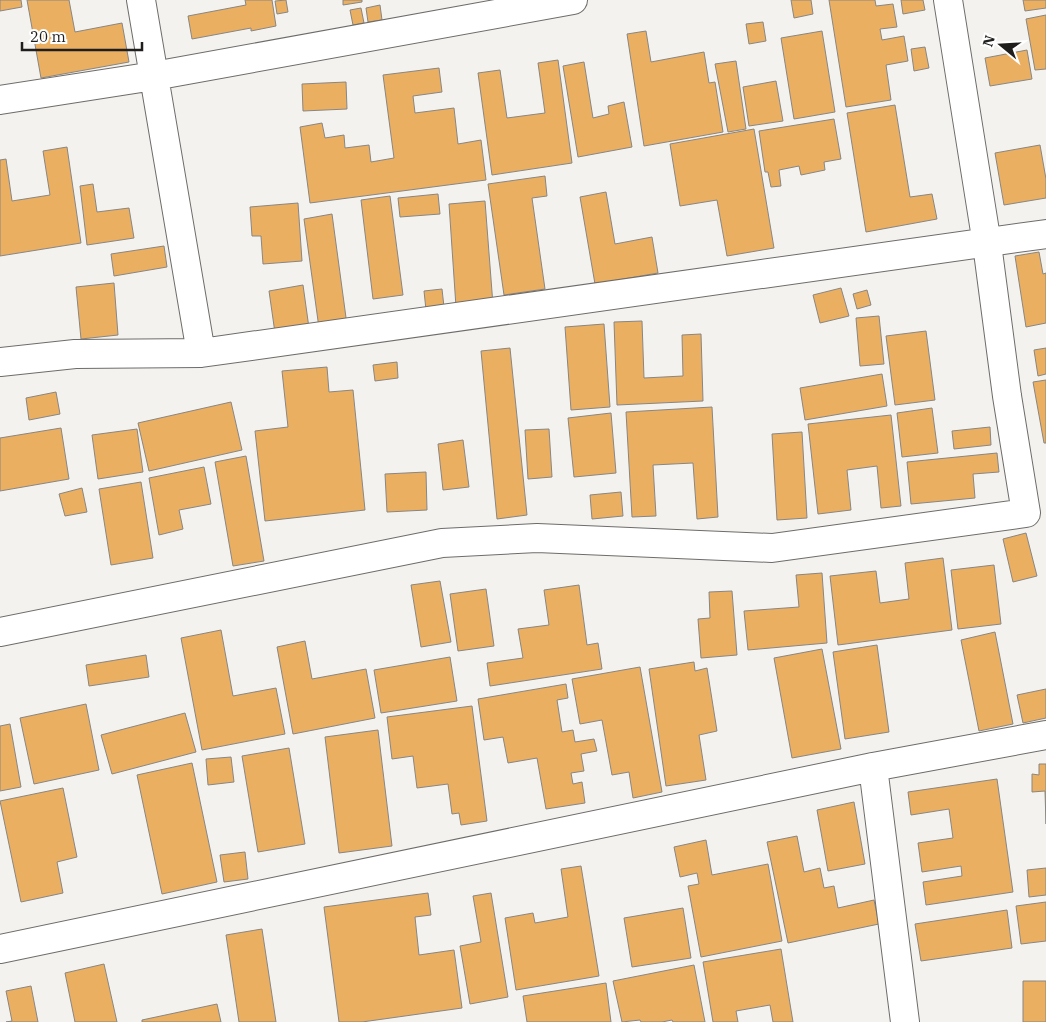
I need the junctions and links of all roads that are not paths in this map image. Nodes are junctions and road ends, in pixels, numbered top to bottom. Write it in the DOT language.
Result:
graph roads {
  1 [pos="141,0"];
  2 [pos="573,0"];
  3 [pos="948,0"];
  4 [pos="154,76"];
  5 [pos="0,100"];
  6 [pos="1046,234"];
  7 [pos="987,244"];
  8 [pos="201,353"];
  9 [pos="0,362"];
  10 [pos="0,632"];
  11 [pos="1046,735"];
  12 [pos="873,767"];
  13 [pos="0,949"];
  14 [pos="904,1022"];
  1 -- 4 [label="street"];
  2 -- 4 [label="street"];
  3 -- 7 [label="street"];
  4 -- 5 [label="street"];
  4 -- 8 [label="street"];
  6 -- 7 [label="street"];
  7 -- 8 [label="street"];
  7 -- 10 [label="street"];
  8 -- 9 [label="street"];
  11 -- 12 [label="street"];
  12 -- 13 [label="street"];
  12 -- 14 [label="street"];
}
